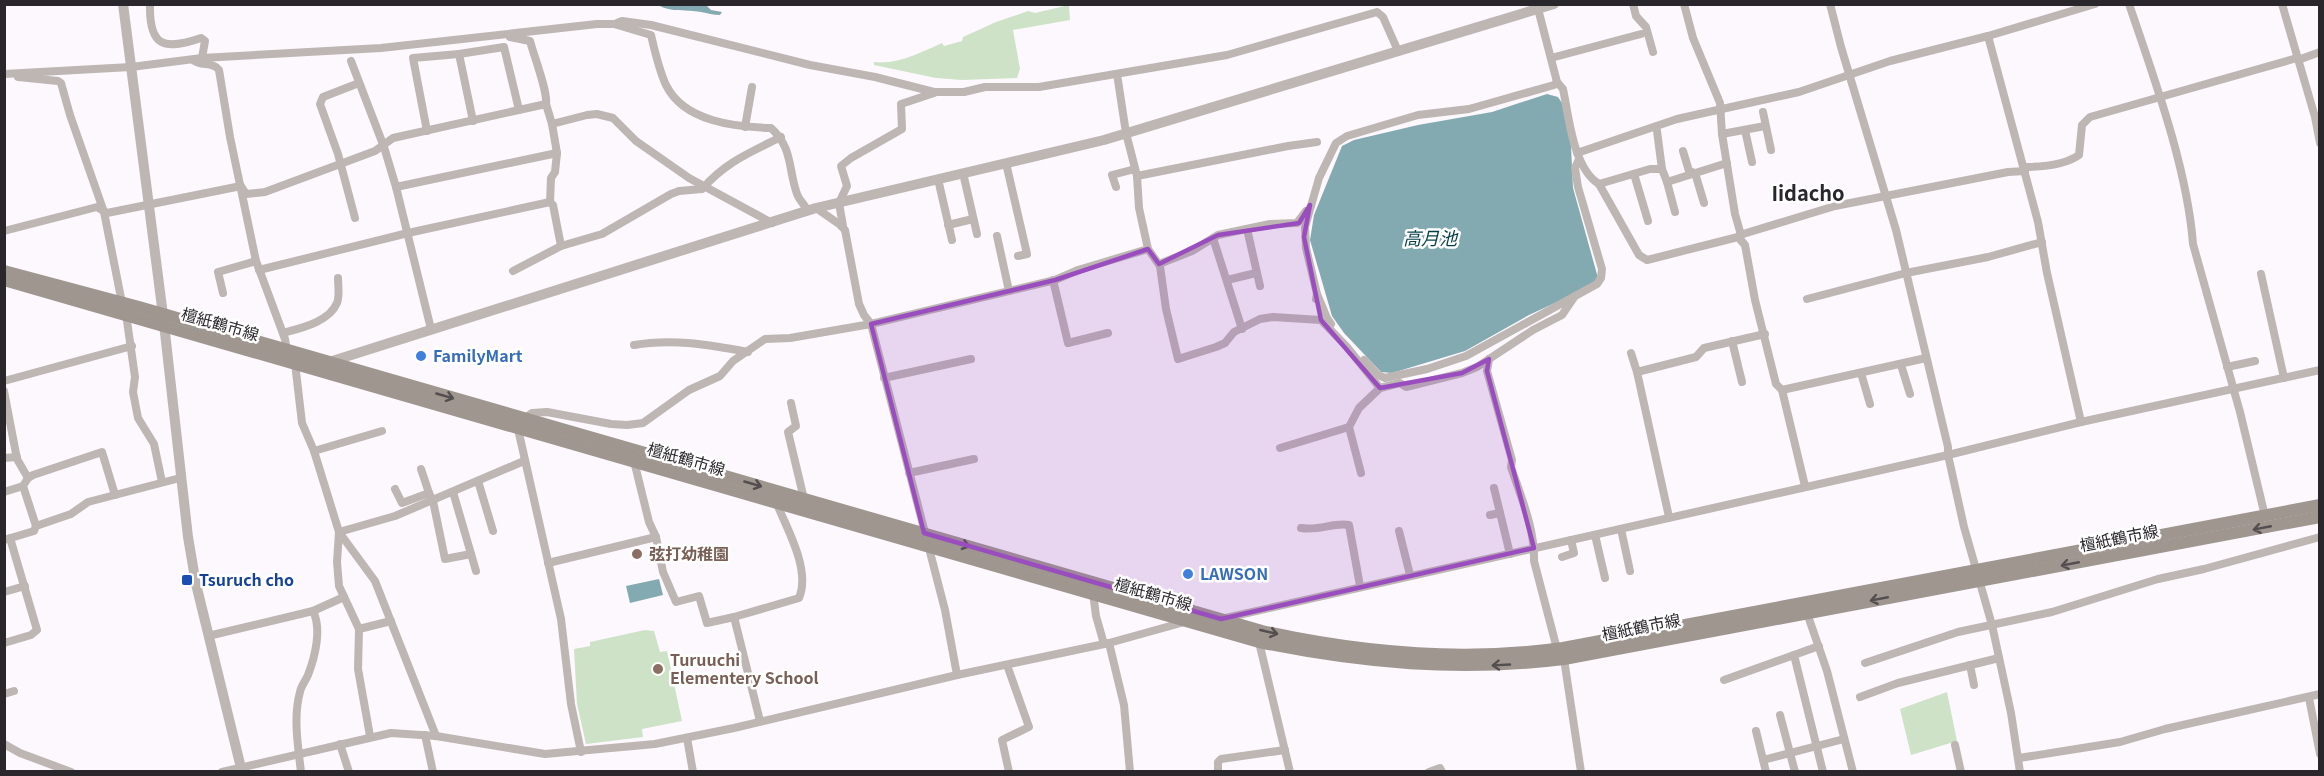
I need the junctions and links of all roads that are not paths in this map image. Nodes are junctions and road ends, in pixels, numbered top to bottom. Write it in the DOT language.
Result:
graph roads {
  1 [pos="123,4"];
  2 [pos="150,4"];
  3 [pos="1554,4"];
  4 [pos="1634,4"];
  5 [pos="1684,4"];
  6 [pos="1830,4"];
  7 [pos="2095,4"];
  8 [pos="2129,4"];
  9 [pos="2282,4"];
  10 [pos="1538,7"];
  11 [pos="614,24"];
  12 [pos="508,34"];
  13 [pos="1641,34"];
  14 [pos="1988,36"];
  15 [pos="1398,51"];
  16 [pos="1653,52"];
  17 [pos="2319,52"];
  18 [pos="459,54"];
  19 [pos="1551,58"];
  20 [pos="198,59"];
  21 [pos="2297,59"];
  22 [pos="351,61"];
  23 [pos="131,65"];
  24 [pos="5,74"];
  25 [pos="1117,74"];
  26 [pos="1849,75"];
  27 [pos="1557,82"];
  28 [pos="359,83"];
  29 [pos="752,87"];
  30 [pos="934,92"];
  31 [pos="2160,97"];
  32 [pos="546,104"];
  33 [pos="1720,109"];
  34 [pos="519,110"];
  35 [pos="1763,112"];
  36 [pos="473,121"];
  37 [pos="552,124"];
  38 [pos="1765,126"];
  39 [pos="745,127"];
  40 [pos="1745,130"];
  41 [pos="427,131"];
  42 [pos="1657,131"];
  43 [pos="1126,133"];
  44 [pos="1722,134"];
  45 [pos="781,137"];
  46 [pos="1317,142"];
  47 [pos="2319,143"];
  48 [pos="384,147"];
  49 [pos="1771,150"];
  50 [pos="1683,151"];
  51 [pos="557,153"];
  52 [pos="1578,156"];
  53 [pos="1752,162"];
  54 [pos="1006,163"];
  55 [pos="1727,163"];
  56 [pos="340,164"];
  57 [pos="1662,169"];
  58 [pos="2024,169"];
  59 [pos="1136,172"];
  60 [pos="963,173"];
  61 [pos="1695,173"];
  62 [pos="1634,174"];
  63 [pos="938,179"];
  64 [pos="1667,182"];
  65 [pos="1599,184"];
  66 [pos="241,186"];
  67 [pos="396,187"];
  68 [pos="1116,187"];
  69 [pos="704,188"];
  70 [pos="1886,195"];
  71 [pos="550,202"];
  72 [pos="839,203"];
  73 [pos="1704,203"];
  74 [pos="149,205"];
  75 [pos="1310,205"];
  76 [pos="812,209"];
  77 [pos="104,212"];
  78 [pos="1675,212"];
  79 [pos="355,218"];
  80 [pos="973,219"];
  81 [pos="1648,221"];
  82 [pos="772,223"];
  83 [pos="948,225"];
  84 [pos="843,226"];
  85 [pos="1247,229"];
  86 [pos="4,231"];
  87 [pos="408,233"];
  88 [pos="976,234"];
  89 [pos="997,236"];
  90 [pos="1739,236"];
  91 [pos="1213,238"];
  92 [pos="952,240"];
  93 [pos="2042,242"];
  94 [pos="561,246"];
  95 [pos="1148,249"];
  96 [pos="1018,256"];
  97 [pos="1159,264"];
  98 [pos="257,265"];
  99 [pos="4,271"];
  100 [pos="513,271"];
  101 [pos="1256,273"];
  102 [pos="1906,273"];
  103 [pos="2260,274"];
  104 [pos="338,278"];
  105 [pos="4,280"];
  106 [pos="1053,280"];
  107 [pos="1227,280"];
  108 [pos="1260,286"];
  109 [pos="1009,291"];
  110 [pos="224,292"];
  111 [pos="1317,294"];
  112 [pos="1575,296"];
  113 [pos="1807,298"];
  114 [pos="124,309"];
  115 [pos="164,320"];
  116 [pos="1321,320"];
  117 [pos="871,324"];
  118 [pos="431,329"];
  119 [pos="1242,329"];
  120 [pos="283,333"];
  121 [pos="1108,333"];
  122 [pos="1765,334"];
  123 [pos="1732,341"];
  124 [pos="634,345"];
  125 [pos="132,346"];
  126 [pos="1347,347"];
  127 [pos="287,351"];
  128 [pos="748,352"];
  129 [pos="1631,353"];
  130 [pos="1926,358"];
  131 [pos="971,359"];
  132 [pos="1489,359"];
  133 [pos="2255,360"];
  134 [pos="295,363"];
  135 [pos="327,363"];
  136 [pos="1901,364"];
  137 [pos="2227,367"];
  138 [pos="309,368"];
  139 [pos="2319,370"];
  140 [pos="1637,372"];
  141 [pos="1861,373"];
  142 [pos="884,378"];
  143 [pos="2284,378"];
  144 [pos="4,381"];
  145 [pos="1742,382"];
  146 [pos="1380,388"];
  147 [pos="1782,390"];
  148 [pos="2233,390"];
  149 [pos="4,391"];
  150 [pos="1910,394"];
  151 [pos="791,404"];
  152 [pos="1870,404"];
  153 [pos="2080,422"];
  154 [pos="521,424"];
  155 [pos="1349,427"];
  156 [pos="382,431"];
  157 [pos="1280,448"];
  158 [pos="315,451"];
  159 [pos="1948,455"];
  160 [pos="16,457"];
  161 [pos="4,458"];
  162 [pos="974,459"];
  163 [pos="524,461"];
  164 [pos="634,461"];
  165 [pos="421,469"];
  166 [pos="909,473"];
  167 [pos="1361,473"];
  168 [pos="180,478"];
  169 [pos="478,481"];
  170 [pos="25,482"];
  171 [pos="162,482"];
  172 [pos="1805,486"];
  173 [pos="1494,488"];
  174 [pos="395,489"];
  175 [pos="4,492"];
  176 [pos="453,492"];
  177 [pos="116,495"];
  178 [pos="431,497"];
  179 [pos="804,499"];
  180 [pos="777,504"];
  181 [pos="2319,505"];
  182 [pos="1500,513"];
  183 [pos="1490,515"];
  184 [pos="2265,516"];
  185 [pos="1669,517"];
  186 [pos="2319,517"];
  187 [pos="36,526"];
  188 [pos="1301,528"];
  189 [pos="1621,529"];
  190 [pos="493,531"];
  191 [pos="1399,531"];
  192 [pos="339,532"];
  193 [pos="924,533"];
  194 [pos="1595,535"];
  195 [pos="656,537"];
  196 [pos="2319,537"];
  197 [pos="7,539"];
  198 [pos="1571,540"];
  199 [pos="928,546"];
  200 [pos="1534,548"];
  201 [pos="471,554"];
  202 [pos="1510,554"];
  203 [pos="1562,556"];
  204 [pos="548,563"];
  205 [pos="476,571"];
  206 [pos="1630,571"];
  207 [pos="1410,575"];
  208 [pos="1978,575"];
  209 [pos="1605,578"];
  210 [pos="25,586"];
  211 [pos="1360,586"];
  212 [pos="4,592"];
  213 [pos="1093,593"];
  214 [pos="344,597"];
  215 [pos="313,611"];
  216 [pos="1807,613"];
  217 [pos="734,616"];
  218 [pos="1221,619"];
  219 [pos="391,621"];
  220 [pos="1189,621"];
  221 [pos="1992,625"];
  222 [pos="359,629"];
  223 [pos="208,636"];
  224 [pos="1259,642"];
  225 [pos="4,643"];
  226 [pos="1107,644"];
  227 [pos="1819,646"];
  228 [pos="1561,654"];
  229 [pos="1794,655"];
  230 [pos="1999,658"];
  231 [pos="1865,663"];
  232 [pos="1008,665"];
  233 [pos="1970,665"];
  234 [pos="957,675"];
  235 [pos="1724,680"];
  236 [pos="1974,685"];
  237 [pos="14,692"];
  238 [pos="4,694"];
  239 [pos="2319,694"];
  240 [pos="1860,697"];
  241 [pos="2309,698"];
  242 [pos="1780,715"];
  243 [pos="760,721"];
  244 [pos="1756,731"];
  245 [pos="425,735"];
  246 [pos="370,736"];
  247 [pos="436,736"];
  248 [pos="687,738"];
  249 [pos="1844,739"];
  250 [pos="4,744"];
  251 [pos="340,744"];
  252 [pos="1955,745"];
  253 [pos="1817,746"];
  254 [pos="1285,750"];
  255 [pos="581,752"];
  256 [pos="1790,753"];
  257 [pos="299,754"];
  258 [pos="2319,754"];
  259 [pos="2019,758"];
  260 [pos="1763,760"];
  261 [pos="241,769"];
  262 [pos="71,771"];
  263 [pos="222,771"];
  264 [pos="301,771"];
  265 [pos="349,771"];
  266 [pos="434,771"];
  267 [pos="693,771"];
  268 [pos="1009,771"];
  269 [pos="1130,771"];
  270 [pos="1218,771"];
  271 [pos="1290,771"];
  272 [pos="1429,771"];
  273 [pos="1442,771"];
  274 [pos="1581,771"];
  275 [pos="1766,771"];
  276 [pos="1795,771"];
  277 [pos="1823,771"];
  278 [pos="1853,771"];
  279 [pos="1962,771"];
  280 [pos="2020,771"];
  1 -- 23 [label="street"];
  2 -- 20 [label="street"];
  3 -- 10 [label="street"];
  4 -- 16 [label="street"];
  5 -- 33 [label="street"];
  6 -- 26 [label="street"];
  7 -- 14 [label="street"];
  8 -- 31 [label="street"];
  9 -- 21 [label="street"];
  10 -- 15 [label="street"];
  10 -- 19 [label="street"];
  11 -- 12 [label="street"];
  11 -- 30 [label="street"];
  11 -- 39 [label="street"];
  12 -- 20 [label="street"];
  12 -- 32 [label="street"];
  13 -- 19 [label="street"];
  14 -- 26 [label="street"];
  14 -- 58 [label="street"];
  15 -- 25 [label="street"];
  15 -- 43 [label="street"];
  17 -- 21 [label="street"];
  18 -- 34 [label="street"];
  18 -- 36 [label="street"];
  18 -- 41 [label="street"];
  19 -- 27 [label="street"];
  20 -- 23 [label="street"];
  20 -- 66 [label="street"];
  21 -- 31 [label="street"];
  21 -- 47 [label="street"];
  22 -- 28 [label="street"];
  23 -- 24 [label="street"];
  23 -- 74 [label="street"];
  24 -- 77 [label="street"];
  25 -- 30 [label="street"];
  25 -- 43 [label="street"];
  26 -- 33 [label="street"];
  26 -- 70 [label="street"];
  27 -- 52 [label="street"];
  27 -- 75 [label="street"];
  28 -- 48 [label="street"];
  28 -- 56 [label="street"];
  29 -- 39 [label="street"];
  30 -- 72 [label="street"];
  31 -- 58 [label="street"];
  31 -- 137 [label="street"];
  32 -- 34 [label="street"];
  32 -- 37 [label="street"];
  33 -- 44 [label="street"];
  33 -- 52 [label="street"];
  34 -- 36 [label="street"];
  35 -- 38 [label="street"];
  36 -- 41 [label="street"];
  37 -- 51 [label="street"];
  37 -- 69 [label="street"];
  38 -- 40 [label="street"];
  38 -- 49 [label="street"];
  39 -- 45 [label="street"];
  40 -- 44 [label="street"];
  40 -- 53 [label="street"];
  41 -- 48 [label="street"];
  42 -- 57 [label="street"];
  43 -- 54 [label="street"];
  43 -- 59 [label="street"];
  44 -- 55 [label="street"];
  45 -- 69 [label="street"];
  45 -- 76 [label="street"];
  46 -- 59 [label="street"];
  48 -- 56 [label="street"];
  48 -- 67 [label="street"];
  50 -- 61 [label="street"];
  51 -- 67 [label="street"];
  51 -- 71 [label="street"];
  52 -- 65 [label="street"];
  52 -- 112 [label="street"];
  54 -- 60 [label="street"];
  54 -- 96 [label="street"];
  55 -- 61 [label="street"];
  55 -- 90 [label="street"];
  56 -- 66 [label="street"];
  56 -- 79 [label="street"];
  57 -- 62 [label="street"];
  57 -- 64 [label="street"];
  58 -- 70 [label="street"];
  58 -- 93 [label="street"];
  59 -- 68 [label="street"];
  59 -- 95 [label="street"];
  60 -- 63 [label="street"];
  60 -- 80 [label="street"];
  61 -- 64 [label="street"];
  61 -- 73 [label="street"];
  62 -- 65 [label="street"];
  62 -- 81 [label="street"];
  63 -- 72 [label="street"];
  63 -- 83 [label="street"];
  64 -- 78 [label="street"];
  65 -- 90 [label="street"];
  66 -- 74 [label="street"];
  66 -- 98 [label="street"];
  67 -- 87 [label="street"];
  69 -- 82 [label="street"];
  69 -- 94 [label="street"];
  70 -- 90 [label="street"];
  70 -- 102 [label="street"];
  71 -- 87 [label="street"];
  71 -- 94 [label="street"];
  72 -- 76 [label="street"];
  72 -- 84 [label="street"];
  74 -- 77 [label="street"];
  74 -- 115 [label="street"];
  75 -- 85 [label="street"];
  75 -- 111 [label="street"];
  76 -- 82 [label="street"];
  76 -- 84 [label="street"];
  77 -- 86 [label="street"];
  77 -- 114 [label="street"];
  80 -- 83 [label="street"];
  80 -- 88 [label="street"];
  82 -- 118 [label="street"];
  83 -- 92 [label="street"];
  84 -- 117 [label="street"];
  85 -- 91 [label="street"];
  85 -- 101 [label="street"];
  87 -- 98 [label="street"];
  87 -- 118 [label="street"];
  89 -- 109 [label="street"];
  90 -- 122 [label="street"];
  91 -- 97 [label="street"];
  91 -- 107 [label="street"];
  93 -- 102 [label="street"];
  93 -- 153 [label="street"];
  94 -- 100 [label="street"];
  95 -- 97 [label="street"];
  95 -- 106 [label="street"];
  97 -- 119 [label="street"];
  98 -- 110 [label="street"];
  98 -- 120 [label="street"];
  99 -- 114 [label="main road, 檀紙鶴市線"];
  101 -- 107 [label="street"];
  101 -- 108 [label="street"];
  102 -- 113 [label="street"];
  102 -- 130 [label="street"];
  103 -- 143 [label="street"];
  104 -- 120 [label="street"];
  105 -- 114 [label="main road, 檀紙鶴市線"];
  106 -- 109 [label="street"];
  106 -- 121 [label="street"];
  107 -- 119 [label="street"];
  109 -- 117 [label="street"];
  111 -- 116 [label="street"];
  111 -- 126 [label="street"];
  112 -- 126 [label="street"];
  112 -- 132 [label="street"];
  114 -- 115 [label="main road, 檀紙鶴市線"];
  114 -- 125 [label="street"];
  115 -- 127 [label="main road, 檀紙鶴市線"];
  115 -- 134 [label="main road, 檀紙鶴市線"];
  115 -- 168 [label="street"];
  116 -- 119 [label="street"];
  116 -- 126 [label="street"];
  117 -- 128 [label="street"];
  117 -- 142 [label="street"];
  118 -- 135 [label="street"];
  120 -- 127 [label="street"];
  122 -- 123 [label="street"];
  122 -- 147 [label="street"];
  123 -- 140 [label="street"];
  123 -- 145 [label="street"];
  124 -- 128 [label="street"];
  125 -- 144 [label="street"];
  125 -- 171 [label="street"];
  126 -- 146 [label="street"];
  127 -- 135 [label="main road, 檀紙鶴市線"];
  128 -- 154 [label="street"];
  129 -- 140 [label="street"];
  130 -- 136 [label="street"];
  130 -- 159 [label="street"];
  131 -- 142 [label="street"];
  132 -- 146 [label="street"];
  132 -- 200 [label="street"];
  133 -- 137 [label="street"];
  134 -- 138 [label="main road, 檀紙鶴市線"];
  134 -- 158 [label="street"];
  135 -- 138 [label="street"];
  135 -- 154 [label="main road, 檀紙鶴市線, one-way"];
  136 -- 141 [label="street"];
  136 -- 150 [label="street"];
  137 -- 148 [label="street"];
  138 -- 154 [label="main road, 檀紙鶴市線"];
  139 -- 143 [label="street"];
  140 -- 185 [label="street"];
  141 -- 147 [label="street"];
  141 -- 152 [label="street"];
  142 -- 166 [label="street"];
  143 -- 148 [label="street"];
  146 -- 155 [label="street"];
  147 -- 172 [label="street"];
  148 -- 153 [label="street"];
  148 -- 184 [label="street"];
  149 -- 160 [label="street"];
  151 -- 179 [label="street"];
  153 -- 159 [label="street"];
  154 -- 163 [label="street"];
  154 -- 164 [label="main road, 檀紙鶴市線"];
  154 -- 179 [label="main road, 檀紙鶴市線, one-way"];
  155 -- 157 [label="street"];
  155 -- 167 [label="street"];
  156 -- 158 [label="street"];
  158 -- 192 [label="street"];
  159 -- 172 [label="street"];
  159 -- 208 [label="street"];
  160 -- 161 [label="street"];
  160 -- 170 [label="street"];
  162 -- 166 [label="street"];
  163 -- 169 [label="street"];
  163 -- 204 [label="street"];
  164 -- 180 [label="main road, 檀紙鶴市線"];
  164 -- 195 [label="street"];
  165 -- 178 [label="street"];
  166 -- 193 [label="street"];
  168 -- 171 [label="street"];
  168 -- 223 [label="street"];
  169 -- 176 [label="street"];
  169 -- 190 [label="street"];
  170 -- 175 [label="street"];
  170 -- 177 [label="street"];
  170 -- 187 [label="street"];
  171 -- 177 [label="street"];
  172 -- 185 [label="street"];
  173 -- 182 [label="street"];
  174 -- 178 [label="street"];
  176 -- 178 [label="street"];
  176 -- 201 [label="street"];
  177 -- 187 [label="street"];
  178 -- 192 [label="street"];
  178 -- 201 [label="street"];
  179 -- 193 [label="main road, 檀紙鶴市線"];
  180 -- 199 [label="main road, 檀紙鶴市線"];
  180 -- 217 [label="street"];
  181 -- 184 [label="main road, 檀紙鶴市線"];
  182 -- 183 [label="street"];
  182 -- 202 [label="street"];
  184 -- 208 [label="main road, 檀紙鶴市線"];
  185 -- 189 [label="street"];
  186 -- 208 [label="main road, 檀紙鶴市線, one-way"];
  187 -- 197 [label="street"];
  188 -- 211 [label="street"];
  189 -- 194 [label="street"];
  189 -- 206 [label="street"];
  191 -- 207 [label="street"];
  192 -- 214 [label="street"];
  192 -- 219 [label="street"];
  193 -- 199 [label="street"];
  193 -- 218 [label="main road, 檀紙鶴市線, one-way"];
  194 -- 198 [label="street"];
  194 -- 209 [label="street"];
  195 -- 204 [label="street"];
  195 -- 217 [label="street"];
  196 -- 221 [label="street"];
  197 -- 210 [label="street"];
  198 -- 200 [label="street"];
  198 -- 203 [label="street"];
  199 -- 213 [label="main road, 檀紙鶴市線"];
  199 -- 234 [label="street"];
  200 -- 202 [label="street"];
  200 -- 228 [label="street"];
  201 -- 205 [label="street"];
  202 -- 207 [label="street"];
  204 -- 255 [label="street"];
  207 -- 211 [label="street"];
  208 -- 216 [label="main road, 檀紙鶴市線, one-way"];
  208 -- 221 [label="street"];
  208 -- 228 [label="main road, 檀紙鶴市線"];
  210 -- 212 [label="street"];
  210 -- 225 [label="street"];
  211 -- 218 [label="street"];
  213 -- 220 [label="main road, 檀紙鶴市線"];
  213 -- 226 [label="street"];
  214 -- 215 [label="street"];
  214 -- 222 [label="street"];
  215 -- 223 [label="street"];
  215 -- 257 [label="street"];
  216 -- 227 [label="street"];
  216 -- 228 [label="main road, 檀紙鶴市線"];
  217 -- 243 [label="street"];
  218 -- 220 [label="street"];
  218 -- 228 [label="main road, 檀紙鶴市線, one-way"];
  219 -- 222 [label="street"];
  219 -- 247 [label="street"];
  220 -- 224 [label="main road, 檀紙鶴市線"];
  220 -- 226 [label="street"];
  221 -- 230 [label="street"];
  221 -- 231 [label="street"];
  222 -- 246 [label="street"];
  223 -- 261 [label="street"];
  228 -- 224 [label="main road, 檀紙鶴市線, one-way"];
  224 -- 254 [label="street"];
  226 -- 232 [label="street"];
  226 -- 269 [label="street"];
  227 -- 229 [label="street"];
  227 -- 249 [label="street"];
  228 -- 274 [label="street"];
  229 -- 235 [label="street"];
  229 -- 253 [label="street"];
  230 -- 233 [label="street"];
  230 -- 259 [label="street"];
  232 -- 234 [label="street"];
  232 -- 268 [label="street"];
  233 -- 236 [label="street"];
  233 -- 240 [label="street"];
  234 -- 243 [label="street"];
  237 -- 238 [label="street"];
  239 -- 241 [label="street"];
  241 -- 258 [label="street"];
  241 -- 259 [label="street"];
  242 -- 256 [label="street"];
  243 -- 248 [label="street"];
  244 -- 260 [label="street"];
  245 -- 246 [label="street"];
  245 -- 247 [label="street"];
  245 -- 266 [label="street"];
  246 -- 251 [label="street"];
  247 -- 255 [label="street"];
  248 -- 255 [label="street"];
  248 -- 267 [label="street"];
  249 -- 253 [label="street"];
  249 -- 278 [label="street"];
  250 -- 262 [label="street"];
  251 -- 257 [label="street"];
  251 -- 265 [label="street"];
  252 -- 279 [label="street"];
  253 -- 256 [label="street"];
  253 -- 277 [label="street"];
  254 -- 270 [label="street"];
  254 -- 271 [label="street"];
  256 -- 260 [label="street"];
  256 -- 276 [label="street"];
  257 -- 261 [label="street"];
  257 -- 264 [label="street"];
  259 -- 280 [label="street"];
  260 -- 275 [label="street"];
  261 -- 263 [label="street"];
  272 -- 273 [label="street"];
}
